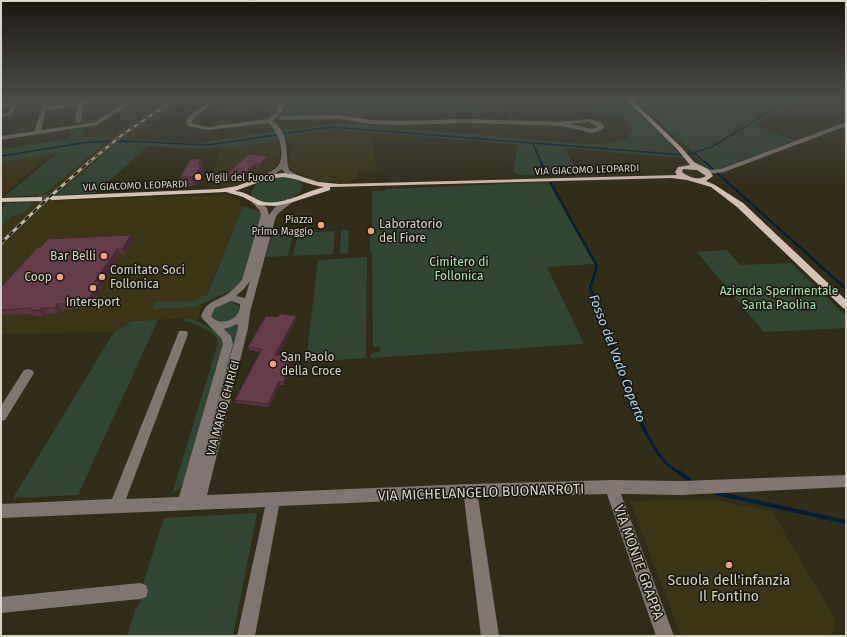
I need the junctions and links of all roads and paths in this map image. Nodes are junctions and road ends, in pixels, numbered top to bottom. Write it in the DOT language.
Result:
graph roads {
  1 [pos="38,129"];
  2 [pos="63,129"];
  3 [pos="279,129"];
  4 [pos="582,129"];
  5 [pos="600,129"];
  6 [pos="659,129"];
  7 [pos="834,129"];
  8 [pos="37,133"];
  9 [pos="1,138"];
  10 [pos="688,158"];
  11 [pos="284,163"];
  12 [pos="681,168"];
  13 [pos="700,168"];
  14 [pos="710,174"];
  15 [pos="295,176"];
  16 [pos="266,177"];
  17 [pos="691,179"];
  18 [pos="305,181"];
  19 [pos="487,181"];
  20 [pos="252,184"];
  21 [pos="339,186"];
  22 [pos="219,191"];
  23 [pos="722,191"];
  24 [pos="247,196"];
  25 [pos="300,196"];
  26 [pos="52,198"];
  27 [pos="39,199"];
  28 [pos="1,200"];
  29 [pos="290,201"];
  30 [pos="256,202"];
  31 [pos="226,299"];
  32 [pos="846,306"];
  33 [pos="246,310"];
  34 [pos="213,324"];
  35 [pos="183,334"];
  36 [pos="28,373"];
  37 [pos="1,416"];
  38 [pos="846,481"];
  39 [pos="612,487"];
  40 [pos="470,491"];
  41 [pos="273,500"];
  42 [pos="191,503"];
  43 [pos="116,506"];
  44 [pos="1,511"];
  45 [pos="140,591"];
  46 [pos="1,605"];
  47 [pos="246,636"];
  48 [pos="490,636"];
  49 [pos="665,636"];
  1 -- 8 [label="street"];
  2 -- 8 [label="street"];
  3 -- 11 [label="street"];
  4 -- 5 [label="street"];
  6 -- 10 [label="main road"];
  7 -- 14 [label="street"];
  8 -- 9 [label="street"];
  10 -- 12 [label="main road"];
  10 -- 13 [label="main road"];
  11 -- 15 [label="street"];
  11 -- 16 [label="street"];
  12 -- 13 [label="main road, VIA GIACOMO LEOPARDI"];
  12 -- 17 [label="main road"];
  12 -- 19 [label="main road, VIA GIACOMO LEOPARDI"];
  13 -- 14 [label="main road"];
  14 -- 17 [label="main road"];
  14 -- 23 [label="main road"];
  15 -- 16 [label="main road, VIA GIACOMO LEOPARDI"];
  15 -- 18 [label="main road, VIA GIACOMO LEOPARDI"];
  16 -- 20 [label="main road, VIA GIACOMO LEOPARDI"];
  17 -- 19 [label="main road, VIA GIACOMO LEOPARDI"];
  17 -- 23 [label="main road"];
  18 -- 21 [label="main road, VIA GIACOMO LEOPARDI"];
  18 -- 25 [label="main road"];
  19 -- 21 [label="main road, VIA GIACOMO LEOPARDI"];
  20 -- 22 [label="main road, VIA GIACOMO LEOPARDI"];
  20 -- 24 [label="main road"];
  21 -- 25 [label="main road, VIA GIACOMO LEOPARDI"];
  22 -- 24 [label="main road, VIA GIACOMO LEOPARDI"];
  22 -- 26 [label="main road, VIA GIACOMO LEOPARDI"];
  23 -- 32 [label="main road"];
  24 -- 30 [label="main road, VIA GIACOMO LEOPARDI"];
  25 -- 29 [label="main road, VIA GIACOMO LEOPARDI"];
  27 -- 28 [label="main road"];
  29 -- 30 [label="main road, VIA GIACOMO LEOPARDI"];
  29 -- 33 [label="street, VIA MARIO CHIRICI"];
  30 -- 31 [label="street"];
  31 -- 33 [label="street"];
  31 -- 34 [label="street"];
  33 -- 34 [label="street"];
  33 -- 42 [label="street, VIA MARIO CHIRICI"];
  34 -- 42 [label="street, VIA MARIO CHIRICI"];
  35 -- 43 [label="street"];
  36 -- 37 [label="street"];
  38 -- 39 [label="street, VIA MICHELANGELO BUONARROTI"];
  39 -- 40 [label="street, VIA MICHELANGELO BUONARROTI"];
  39 -- 49 [label="street, VIA MONTE GRAPPA"];
  40 -- 41 [label="street, VIA MICHELANGELO BUONARROTI"];
  40 -- 48 [label="street"];
  41 -- 42 [label="street, VIA MICHELANGELO BUONARROTI"];
  41 -- 47 [label="street"];
  42 -- 43 [label="street, VIA MICHELANGELO BUONARROTI"];
  43 -- 44 [label="street, VIA MICHELANGELO BUONARROTI"];
  45 -- 46 [label="street"];
}
